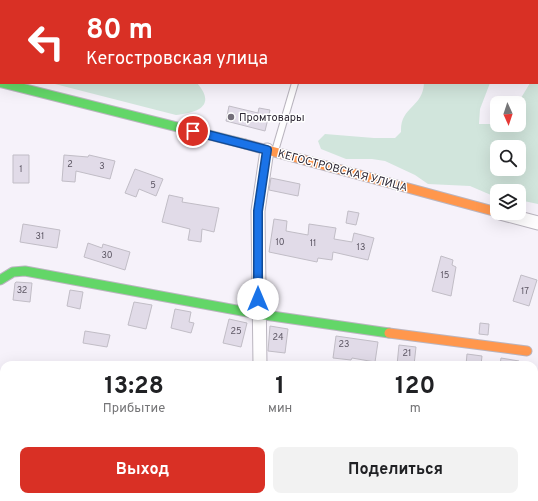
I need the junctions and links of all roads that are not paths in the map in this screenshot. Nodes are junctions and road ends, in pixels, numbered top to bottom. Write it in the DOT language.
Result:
graph roads {
  1 [pos="5,84"];
  2 [pos="295,84"];
  3 [pos="271,151"];
  4 [pos="490,210"];
  5 [pos="526,220"];
  6 [pos="538,223"];
  7 [pos="0,280"];
  8 [pos="258,314"];
  9 [pos="528,351"];
  10 [pos="260,361"];
  1 -- 3 [label="street, КЕГОСТРОВСКАЯ УЛИЦА"];
  2 -- 3 [label="lane"];
  3 -- 4 [label="street, КЕГОСТРОВСКАЯ УЛИЦА"];
  3 -- 8 [label="street"];
  5 -- 6 [label="street"];
  7 -- 8 [label="street"];
  8 -- 9 [label="street"];
  8 -- 10 [label="street"];
}
